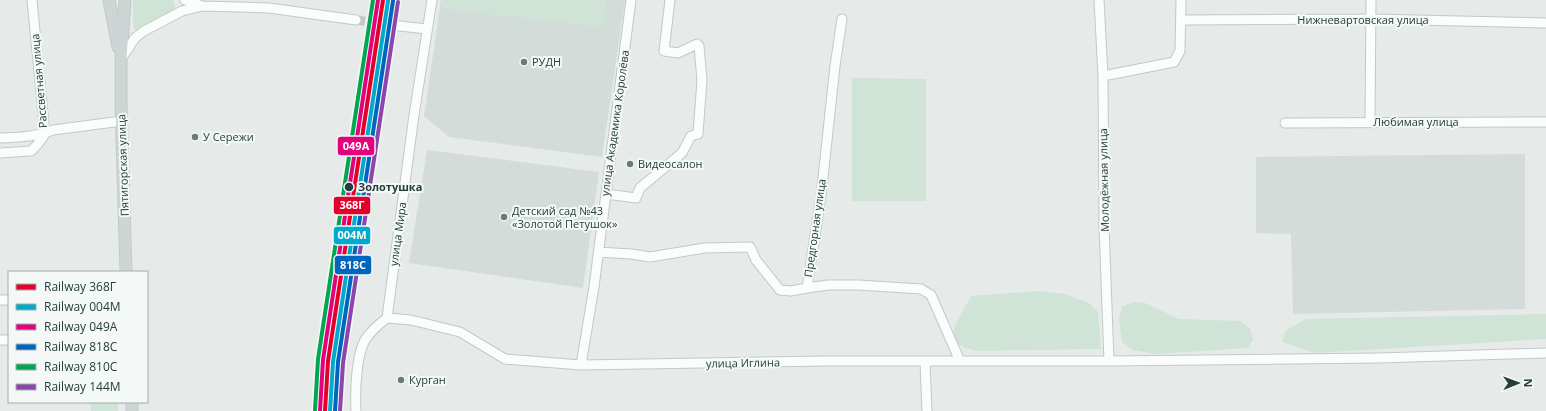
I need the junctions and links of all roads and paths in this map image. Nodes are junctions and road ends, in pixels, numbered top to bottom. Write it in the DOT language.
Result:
graph roads {
  1 [pos="32,0"];
  2 [pos="109,0"];
  3 [pos="125,0"];
  4 [pos="185,0"];
  5 [pos="432,0"];
  6 [pos="631,0"];
  7 [pos="670,0"];
  8 [pos="1099,0"];
  9 [pos="1181,0"];
  10 [pos="1371,0"];
  11 [pos="202,6"];
  12 [pos="842,19"];
  13 [pos="1371,19"];
  14 [pos="356,20"];
  15 [pos="1181,20"];
  16 [pos="1546,23"];
  17 [pos="391,25"];
  18 [pos="427,30"];
  19 [pos="121,59"];
  20 [pos="1103,76"];
  21 [pos="122,122"];
  22 [pos="1370,122"];
  23 [pos="1546,122"];
  24 [pos="1285,123"];
  25 [pos="45,134"];
  26 [pos="0,138"];
  27 [pos="0,153"];
  28 [pos="606,194"];
  29 [pos="598,252"];
  30 [pos="126,271"];
  31 [pos="806,288"];
  32 [pos="387,318"];
  33 [pos="1546,353"];
  34 [pos="1109,361"];
  35 [pos="925,362"];
  36 [pos="960,362"];
  37 [pos="581,365"];
  38 [pos="356,411"];
  39 [pos="928,411"];
  1 -- 25 [label="street, Рассветная улица"];
  2 -- 19 [label="main road, Пятигорская улица"];
  3 -- 19 [label="main road, Пятигорская улица"];
  4 -- 11 [label="street"];
  5 -- 18 [label="street, улица Мира"];
  6 -- 28 [label="street, улица Академика Королёва"];
  7 -- 28 [label="street"];
  8 -- 20 [label="street, Молодёжная улица"];
  9 -- 15 [label="street"];
  10 -- 13 [label="street"];
  11 -- 14 [label="street"];
  11 -- 19 [label="street"];
  12 -- 31 [label="street, Предгорная улица"];
  13 -- 15 [label="street, Нижневартовская улица"];
  13 -- 16 [label="street, Нижневартовская улица"];
  13 -- 22 [label="street"];
  15 -- 20 [label="street"];
  17 -- 18 [label="street"];
  18 -- 32 [label="street, улица Мира"];
  19 -- 21 [label="main road, Пятигорская улица"];
  20 -- 34 [label="street, Молодёжная улица"];
  21 -- 25 [label="street"];
  21 -- 30 [label="main road, Пятигорская улица"];
  22 -- 23 [label="street, Любимая улица"];
  22 -- 24 [label="street, Любимая улица"];
  25 -- 26 [label="street"];
  25 -- 27 [label="street, Рассветная улица"];
  28 -- 29 [label="street, улица Академика Королёва"];
  29 -- 31 [label="street"];
  29 -- 37 [label="street, улица Академика Королёва"];
  31 -- 36 [label="street, Предгорная улица"];
  32 -- 37 [label="street, улица Иглина"];
  32 -- 38 [label="street"];
  33 -- 34 [label="street, улица Иглина"];
  34 -- 36 [label="street, улица Иглина"];
  35 -- 36 [label="street, улица Иглина"];
  35 -- 37 [label="street, улица Иглина"];
  35 -- 39 [label="street"];
}
